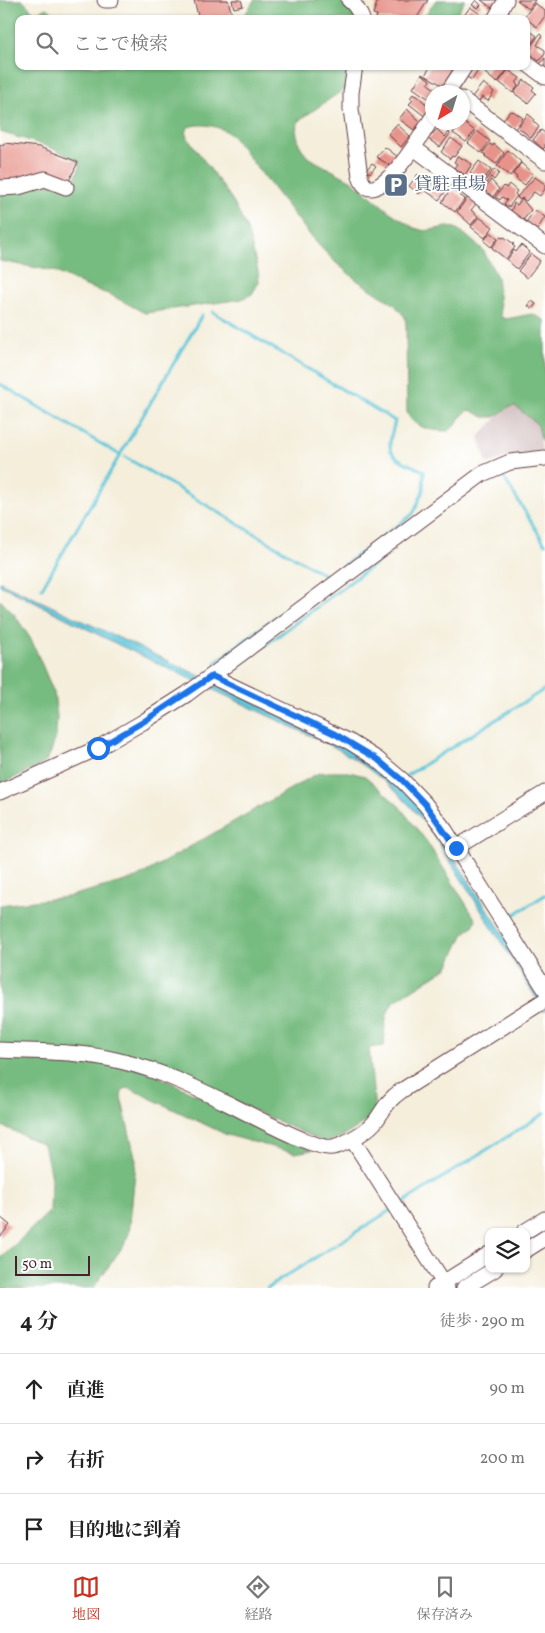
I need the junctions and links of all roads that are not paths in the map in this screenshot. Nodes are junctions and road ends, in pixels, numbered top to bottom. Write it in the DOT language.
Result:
graph roads {
  1 [pos="105,0"];
  2 [pos="111,0"];
  3 [pos="349,0"];
  4 [pos="506,0"];
  5 [pos="360,15"];
  6 [pos="497,15"];
  7 [pos="530,66"];
  8 [pos="354,70"];
  9 [pos="463,70"];
  10 [pos="545,77"];
  11 [pos="454,85"];
  12 [pos="470,105"];
  13 [pos="425,130"];
  14 [pos="414,148"];
  15 [pos="545,161"];
  16 [pos="66,186"];
  17 [pos="0,188"];
  18 [pos="545,246"];
  19 [pos="545,458"];
  20 [pos="206,680"];
  21 [pos="0,792"];
  22 [pos="545,793"];
  23 [pos="456,848"];
  24 [pos="545,989"];
  25 [pos="542,1002"];
  26 [pos="0,1050"];
  27 [pos="352,1139"];
  28 [pos="545,1219"];
  29 [pos="530,1228"];
  30 [pos="545,1238"];
  31 [pos="530,1247"];
  32 [pos="485,1257"];
  33 [pos="488,1273"];
  34 [pos="442,1286"];
  35 [pos="464,1288"];
  1 -- 2 [label="street"];
  3 -- 5 [label="street"];
  4 -- 6 [label="street"];
  7 -- 10 [label="street"];
  8 -- 14 [label="street"];
  9 -- 11 [label="street"];
  12 -- 15 [label="street"];
  13 -- 14 [label="street"];
  14 -- 18 [label="street"];
  16 -- 17 [label="street"];
  19 -- 20 [label="street"];
  20 -- 21 [label="street"];
  20 -- 23 [label="street"];
  22 -- 23 [label="street"];
  23 -- 24 [label="street"];
  25 -- 27 [label="street"];
  26 -- 27 [label="street"];
  27 -- 34 [label="street"];
  28 -- 29 [label="street"];
  30 -- 31 [label="street"];
  32 -- 34 [label="street"];
  33 -- 35 [label="street"];
}
